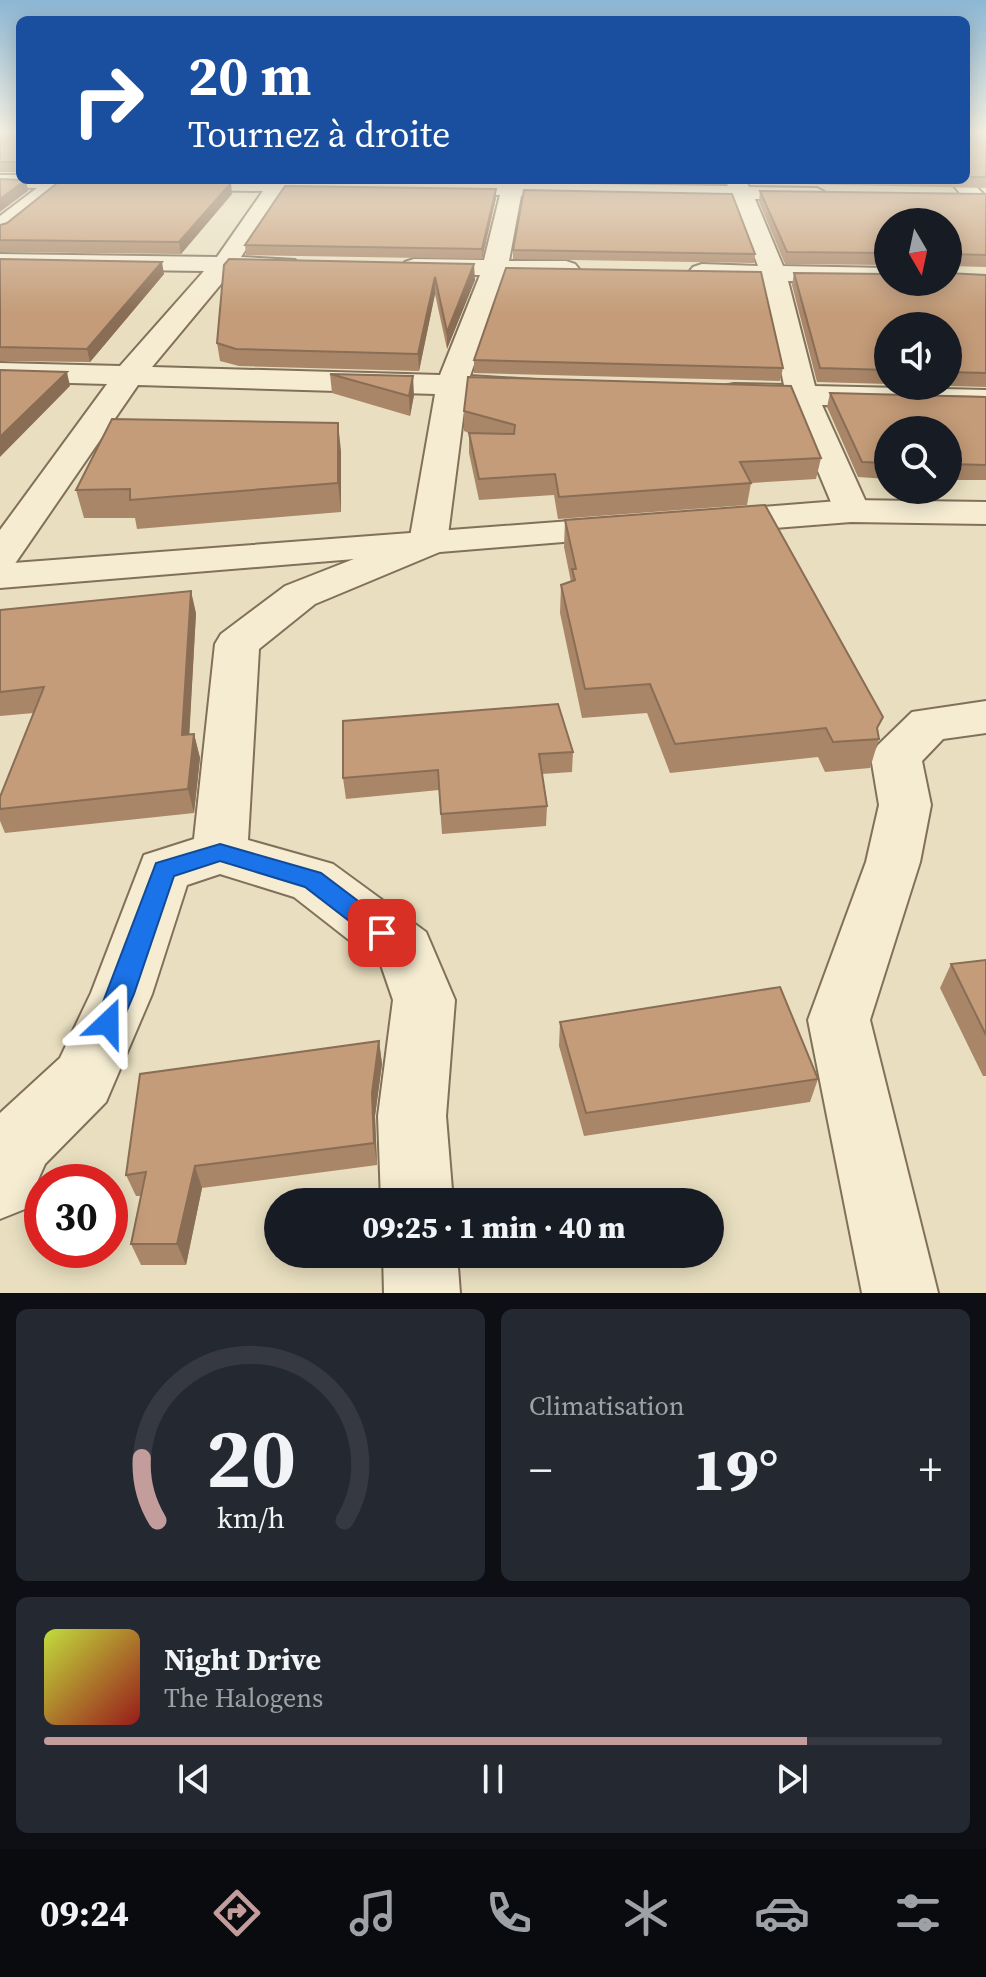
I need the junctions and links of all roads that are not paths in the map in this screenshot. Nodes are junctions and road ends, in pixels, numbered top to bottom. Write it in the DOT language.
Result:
graph roads {
  1 [pos="44,192"];
  2 [pos="272,192"];
  3 [pos="511,192"];
  4 [pos="741,192"];
  5 [pos="811,192"];
  6 [pos="834,194"];
  7 [pos="0,227"];
  8 [pos="0,261"];
  9 [pos="224,264"];
  10 [pos="304,266"];
  11 [pos="383,267"];
  12 [pos="495,268"];
  13 [pos="588,270"];
  14 [pos="680,272"];
  15 [pos="773,273"];
  16 [pos="874,276"];
  17 [pos="0,372"];
  18 [pos="130,374"];
  19 [pos="452,384"];
  20 [pos="547,387"];
  21 [pos="707,392"];
  22 [pos="802,395"];
  23 [pos="986,399"];
  24 [pos="851,511"];
  25 [pos="986,513"];
  26 [pos="428,543"];
  27 [pos="0,557"];
  28 [pos="0,576"];
  29 [pos="986,717"];
  30 [pos="220,853"];
  31 [pos="0,1184"];
  32 [pos="416,1188"];
  33 [pos="421,1268"];
  34 [pos="422,1293"];
  35 [pos="900,1293"];
  1 -- 7 [label="street"];
  2 -- 9 [label="street"];
  3 -- 12 [label="street"];
  4 -- 15 [label="street"];
  5 -- 6 [label="street"];
  8 -- 9 [label="street"];
  9 -- 10 [label="street"];
  9 -- 18 [label="street"];
  11 -- 12 [label="street"];
  12 -- 13 [label="street"];
  12 -- 19 [label="street"];
  14 -- 15 [label="street"];
  15 -- 16 [label="street"];
  15 -- 22 [label="street"];
  17 -- 18 [label="street"];
  18 -- 19 [label="street"];
  18 -- 27 [label="street"];
  19 -- 20 [label="street"];
  19 -- 26 [label="street"];
  21 -- 22 [label="street"];
  22 -- 23 [label="street"];
  22 -- 24 [label="street"];
  24 -- 25 [label="street"];
  24 -- 26 [label="street"];
  26 -- 28 [label="street"];
  26 -- 30 [label="street"];
  29 -- 35 [label="street"];
  30 -- 31 [label="street"];
  30 -- 32 [label="street"];
  33 -- 34 [label="street"];
}
